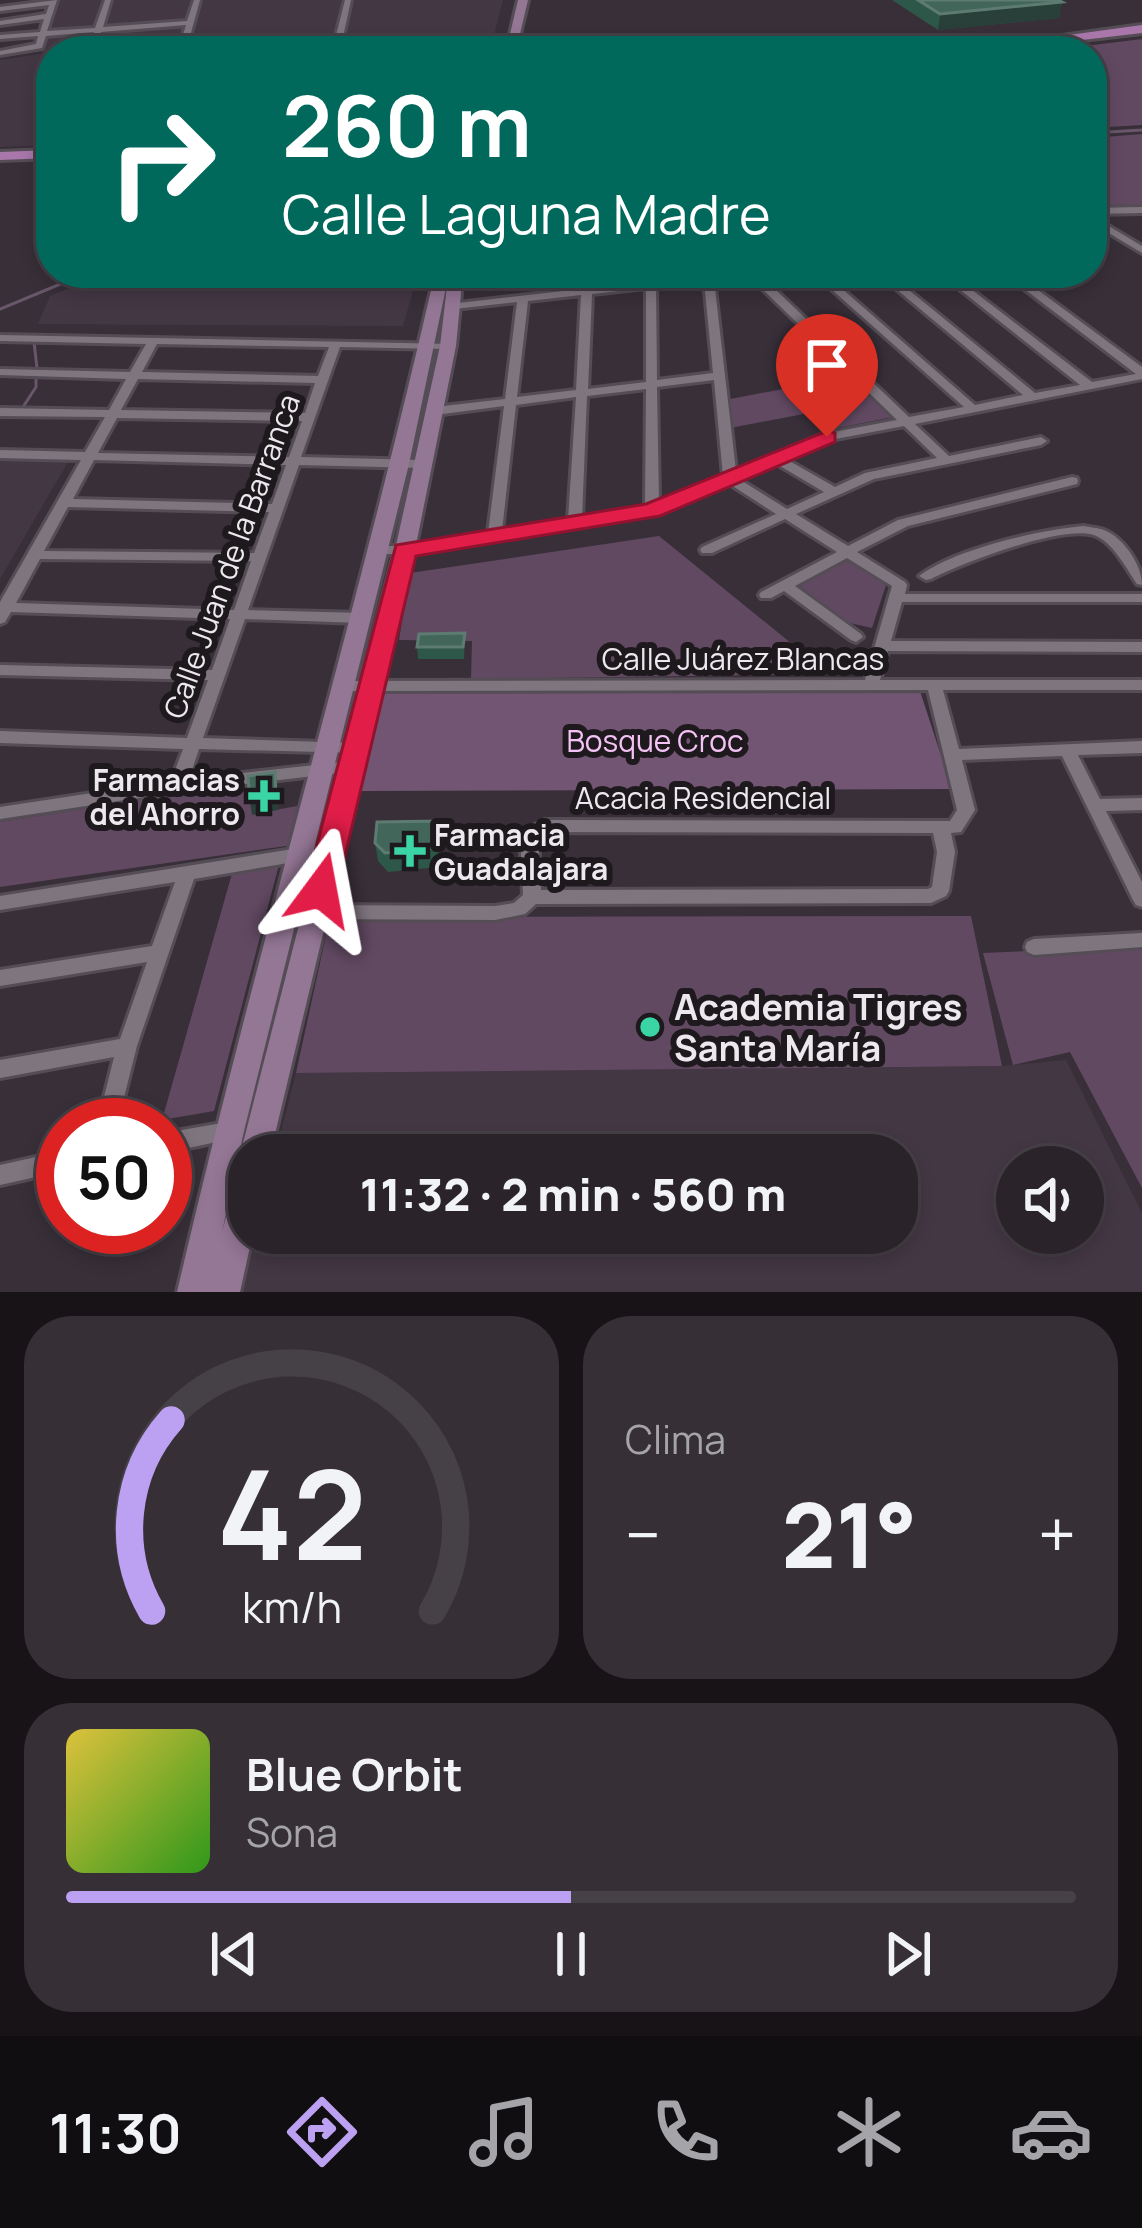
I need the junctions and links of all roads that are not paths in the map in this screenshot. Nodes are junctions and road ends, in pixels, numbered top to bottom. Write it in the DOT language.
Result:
graph roads {
  1 [pos="108,0"];
  2 [pos="197,0"];
  3 [pos="348,0"];
  4 [pos="509,0"];
  5 [pos="523,0"];
  6 [pos="53,1"];
  7 [pos="0,9"];
  8 [pos="48,16"];
  9 [pos="0,23"];
  10 [pos="190,23"];
  11 [pos="98,28"];
  12 [pos="44,31"];
  13 [pos="1142,31"];
  14 [pos="42,36"];
  15 [pos="96,36"];
  16 [pos="186,36"];
  17 [pos="340,36"];
  18 [pos="501,36"];
  19 [pos="515,36"];
  20 [pos="1096,36"];
  21 [pos="1107,36"];
  22 [pos="0,38"];
  23 [pos="36,46"];
  24 [pos="0,52"];
  25 [pos="36,152"];
  26 [pos="0,153"];
  27 [pos="1142,210"];
  28 [pos="1107,214"];
  29 [pos="1107,226"];
  30 [pos="1142,237"];
  31 [pos="1126,240"];
  32 [pos="1142,250"];
  33 [pos="441,288"];
  34 [pos="455,288"];
  35 [pos="614,288"];
  36 [pos="651,288"];
  37 [pos="710,288"];
  38 [pos="768,288"];
  39 [pos="835,288"];
  40 [pos="900,288"];
  41 [pos="963,288"];
  42 [pos="1028,288"];
  43 [pos="587,291"];
  44 [pos="523,298"];
  45 [pos="454,306"];
  46 [pos="0,338"];
  47 [pos="153,341"];
  48 [pos="335,345"];
  49 [pos="438,347"];
  50 [pos="0,372"];
  51 [pos="134,375"];
  52 [pos="1142,375"];
  53 [pos="720,376"];
  54 [pos="322,380"];
  55 [pos="651,385"];
  56 [pos="1089,386"];
  57 [pos="580,393"];
  58 [pos="1032,397"];
  59 [pos="512,401"];
  60 [pos="972,408"];
  61 [pos="435,411"];
  62 [pos="0,412"];
  63 [pos="114,414"];
  64 [pos="309,417"];
  65 [pos="909,421"];
  66 [pos="1041,441"];
  67 [pos="0,454"];
  68 [pos="89,457"];
  69 [pos="776,458"];
  70 [pos="944,458"];
  71 [pos="292,461"];
  72 [pos="400,464"];
  73 [pos="422,464"];
  74 [pos="730,479"];
  75 [pos="1072,482"];
  76 [pos="832,491"];
  77 [pos="64,503"];
  78 [pos="276,508"];
  79 [pos="652,511"];
  80 [pos="789,513"];
  81 [pos="575,522"];
  82 [pos="495,535"];
  83 [pos="378,550"];
  84 [pos="404,550"];
  85 [pos="707,550"];
  86 [pos="850,551"];
  87 [pos="36,555"];
  88 [pos="259,557"];
  89 [pos="926,576"];
  90 [pos="1142,581"];
  91 [pos="786,586"];
  92 [pos="766,595"];
  93 [pos="898,598"];
  94 [pos="1142,598"];
  95 [pos="2,611"];
  96 [pos="240,615"];
  97 [pos="362,618"];
  98 [pos="856,637"];
  99 [pos="884,646"];
  100 [pos="1142,647"];
  101 [pos="0,670"];
  102 [pos="218,675"];
  103 [pos="871,685"];
  104 [pos="934,685"];
  105 [pos="1142,685"];
  106 [pos="357,686"];
  107 [pos="0,737"];
  108 [pos="193,743"];
  109 [pos="1142,747"];
  110 [pos="1067,750"];
  111 [pos="956,755"];
  112 [pos="340,758"];
  113 [pos="178,786"];
  114 [pos="1142,804"];
  115 [pos="1096,805"];
  116 [pos="0,813"];
  117 [pos="941,829"];
  118 [pos="330,850"];
  119 [pos="301,854"];
  120 [pos="1135,868"];
  121 [pos="187,872"];
  122 [pos="532,897"];
  123 [pos="1142,900"];
  124 [pos="0,903"];
  125 [pos="314,912"];
  126 [pos="1142,940"];
  127 [pos="1034,947"];
  128 [pos="161,952"];
  129 [pos="0,978"];
  130 [pos="127,1046"];
  131 [pos="0,1069"];
  132 [pos="114,1098"];
  133 [pos="262,1125"];
  134 [pos="229,1131"];
  135 [pos="260,1134"];
  136 [pos="192,1138"];
  137 [pos="36,1167"];
  138 [pos="0,1175"];
  139 [pos="233,1254"];
  140 [pos="193,1292"];
  141 [pos="224,1292"];
  1 -- 11 [label="street"];
  2 -- 10 [label="street"];
  3 -- 17 [label="street"];
  4 -- 18 [label="main road"];
  5 -- 19 [label="main road"];
  6 -- 7 [label="street"];
  6 -- 8 [label="street"];
  8 -- 9 [label="street"];
  8 -- 12 [label="street"];
  10 -- 11 [label="street"];
  10 -- 16 [label="street"];
  11 -- 12 [label="street"];
  11 -- 15 [label="street"];
  12 -- 14 [label="street"];
  12 -- 22 [label="street"];
  13 -- 20 [label="main road"];
  13 -- 21 [label="main road"];
  23 -- 24 [label="street"];
  25 -- 26 [label="main road"];
  27 -- 28 [label="street"];
  29 -- 31 [label="street"];
  30 -- 31 [label="street"];
  31 -- 32 [label="street"];
  33 -- 49 [label="main road"];
  34 -- 45 [label="main road"];
  35 -- 43 [label="street"];
  36 -- 55 [label="street"];
  37 -- 53 [label="street"];
  38 -- 65 [label="street"];
  39 -- 60 [label="street"];
  40 -- 58 [label="street"];
  41 -- 56 [label="street"];
  42 -- 52 [label="street"];
  43 -- 44 [label="street"];
  43 -- 57 [label="street"];
  44 -- 45 [label="street"];
  44 -- 59 [label="street"];
  45 -- 49 [label="main road"];
  46 -- 47 [label="street"];
  47 -- 48 [label="street"];
  47 -- 51 [label="street"];
  48 -- 49 [label="street"];
  48 -- 54 [label="street, Calle Juan de la Barranca"];
  49 -- 61 [label="main road"];
  49 -- 72 [label="main road"];
  50 -- 51 [label="street"];
  51 -- 54 [label="street"];
  51 -- 63 [label="street"];
  52 -- 56 [label="street"];
  53 -- 55 [label="street"];
  53 -- 74 [label="street"];
  54 -- 64 [label="street, Calle Juan de la Barranca"];
  55 -- 57 [label="street"];
  55 -- 79 [label="street"];
  56 -- 58 [label="street"];
  57 -- 59 [label="street"];
  57 -- 81 [label="street"];
  58 -- 60 [label="street"];
  59 -- 61 [label="street"];
  59 -- 82 [label="street"];
  60 -- 65 [label="street"];
  61 -- 73 [label="main road"];
  62 -- 63 [label="street"];
  63 -- 64 [label="street"];
  63 -- 68 [label="street"];
  64 -- 71 [label="street, Calle Juan de la Barranca"];
  65 -- 69 [label="street"];
  65 -- 70 [label="street"];
  66 -- 70 [label="street"];
  67 -- 68 [label="street"];
  68 -- 71 [label="street"];
  68 -- 77 [label="street"];
  69 -- 74 [label="street"];
  69 -- 76 [label="street"];
  70 -- 76 [label="street"];
  71 -- 72 [label="street"];
  71 -- 78 [label="street, Calle Juan de la Barranca"];
  72 -- 73 [label="street"];
  72 -- 83 [label="main road"];
  73 -- 84 [label="main road"];
  74 -- 79 [label="street"];
  74 -- 80 [label="street"];
  75 -- 86 [label="street"];
  76 -- 80 [label="street"];
  77 -- 78 [label="street"];
  77 -- 87 [label="street"];
  78 -- 88 [label="street, Calle Juan de la Barranca"];
  79 -- 81 [label="street"];
  80 -- 85 [label="street"];
  80 -- 86 [label="street"];
  81 -- 82 [label="street"];
  82 -- 84 [label="street"];
  83 -- 84 [label="street"];
  83 -- 97 [label="main road"];
  84 -- 106 [label="main road"];
  86 -- 91 [label="street"];
  86 -- 93 [label="street"];
  87 -- 88 [label="street"];
  87 -- 95 [label="street"];
  88 -- 96 [label="street, Calle Juan de la Barranca"];
  89 -- 90 [label="street"];
  91 -- 92 [label="street"];
  91 -- 98 [label="street"];
  93 -- 94 [label="street"];
  93 -- 99 [label="street"];
  95 -- 96 [label="street"];
  96 -- 97 [label="street"];
  96 -- 102 [label="street, Calle Juan de la Barranca"];
  97 -- 106 [label="main road"];
  99 -- 100 [label="street"];
  99 -- 103 [label="street"];
  101 -- 102 [label="street"];
  102 -- 108 [label="street, Calle Juan de la Barranca"];
  103 -- 104 [label="street, Calle Juárez Blancas"];
  103 -- 106 [label="street, Calle Juárez Blancas"];
  104 -- 105 [label="street, Calle Juárez Blancas"];
  104 -- 111 [label="street"];
  106 -- 112 [label="main road"];
  107 -- 108 [label="street"];
  108 -- 112 [label="street"];
  108 -- 113 [label="street, Calle Juan de la Barranca"];
  109 -- 110 [label="street"];
  110 -- 111 [label="street"];
  110 -- 115 [label="street"];
  111 -- 117 [label="street"];
  112 -- 113 [label="street"];
  112 -- 118 [label="main road"];
  112 -- 119 [label="main road"];
  113 -- 116 [label="street"];
  114 -- 115 [label="street"];
  115 -- 120 [label="street"];
  117 -- 122 [label="street"];
  117 -- 122 [label="street, Acacia Residencial"];
  118 -- 119 [label="street"];
  118 -- 125 [label="main road"];
  119 -- 121 [label="street"];
  119 -- 134 [label="main road"];
  120 -- 123 [label="street"];
  121 -- 124 [label="street"];
  121 -- 128 [label="street"];
  122 -- 125 [label="street"];
  125 -- 133 [label="main road"];
  126 -- 127 [label="street"];
  128 -- 129 [label="street"];
  128 -- 130 [label="street"];
  130 -- 131 [label="street"];
  130 -- 132 [label="street"];
  133 -- 134 [label="street"];
  133 -- 135 [label="main road"];
  134 -- 136 [label="street"];
  134 -- 140 [label="main road"];
  137 -- 138 [label="street"];
  139 -- 141 [label="main road"];
}
